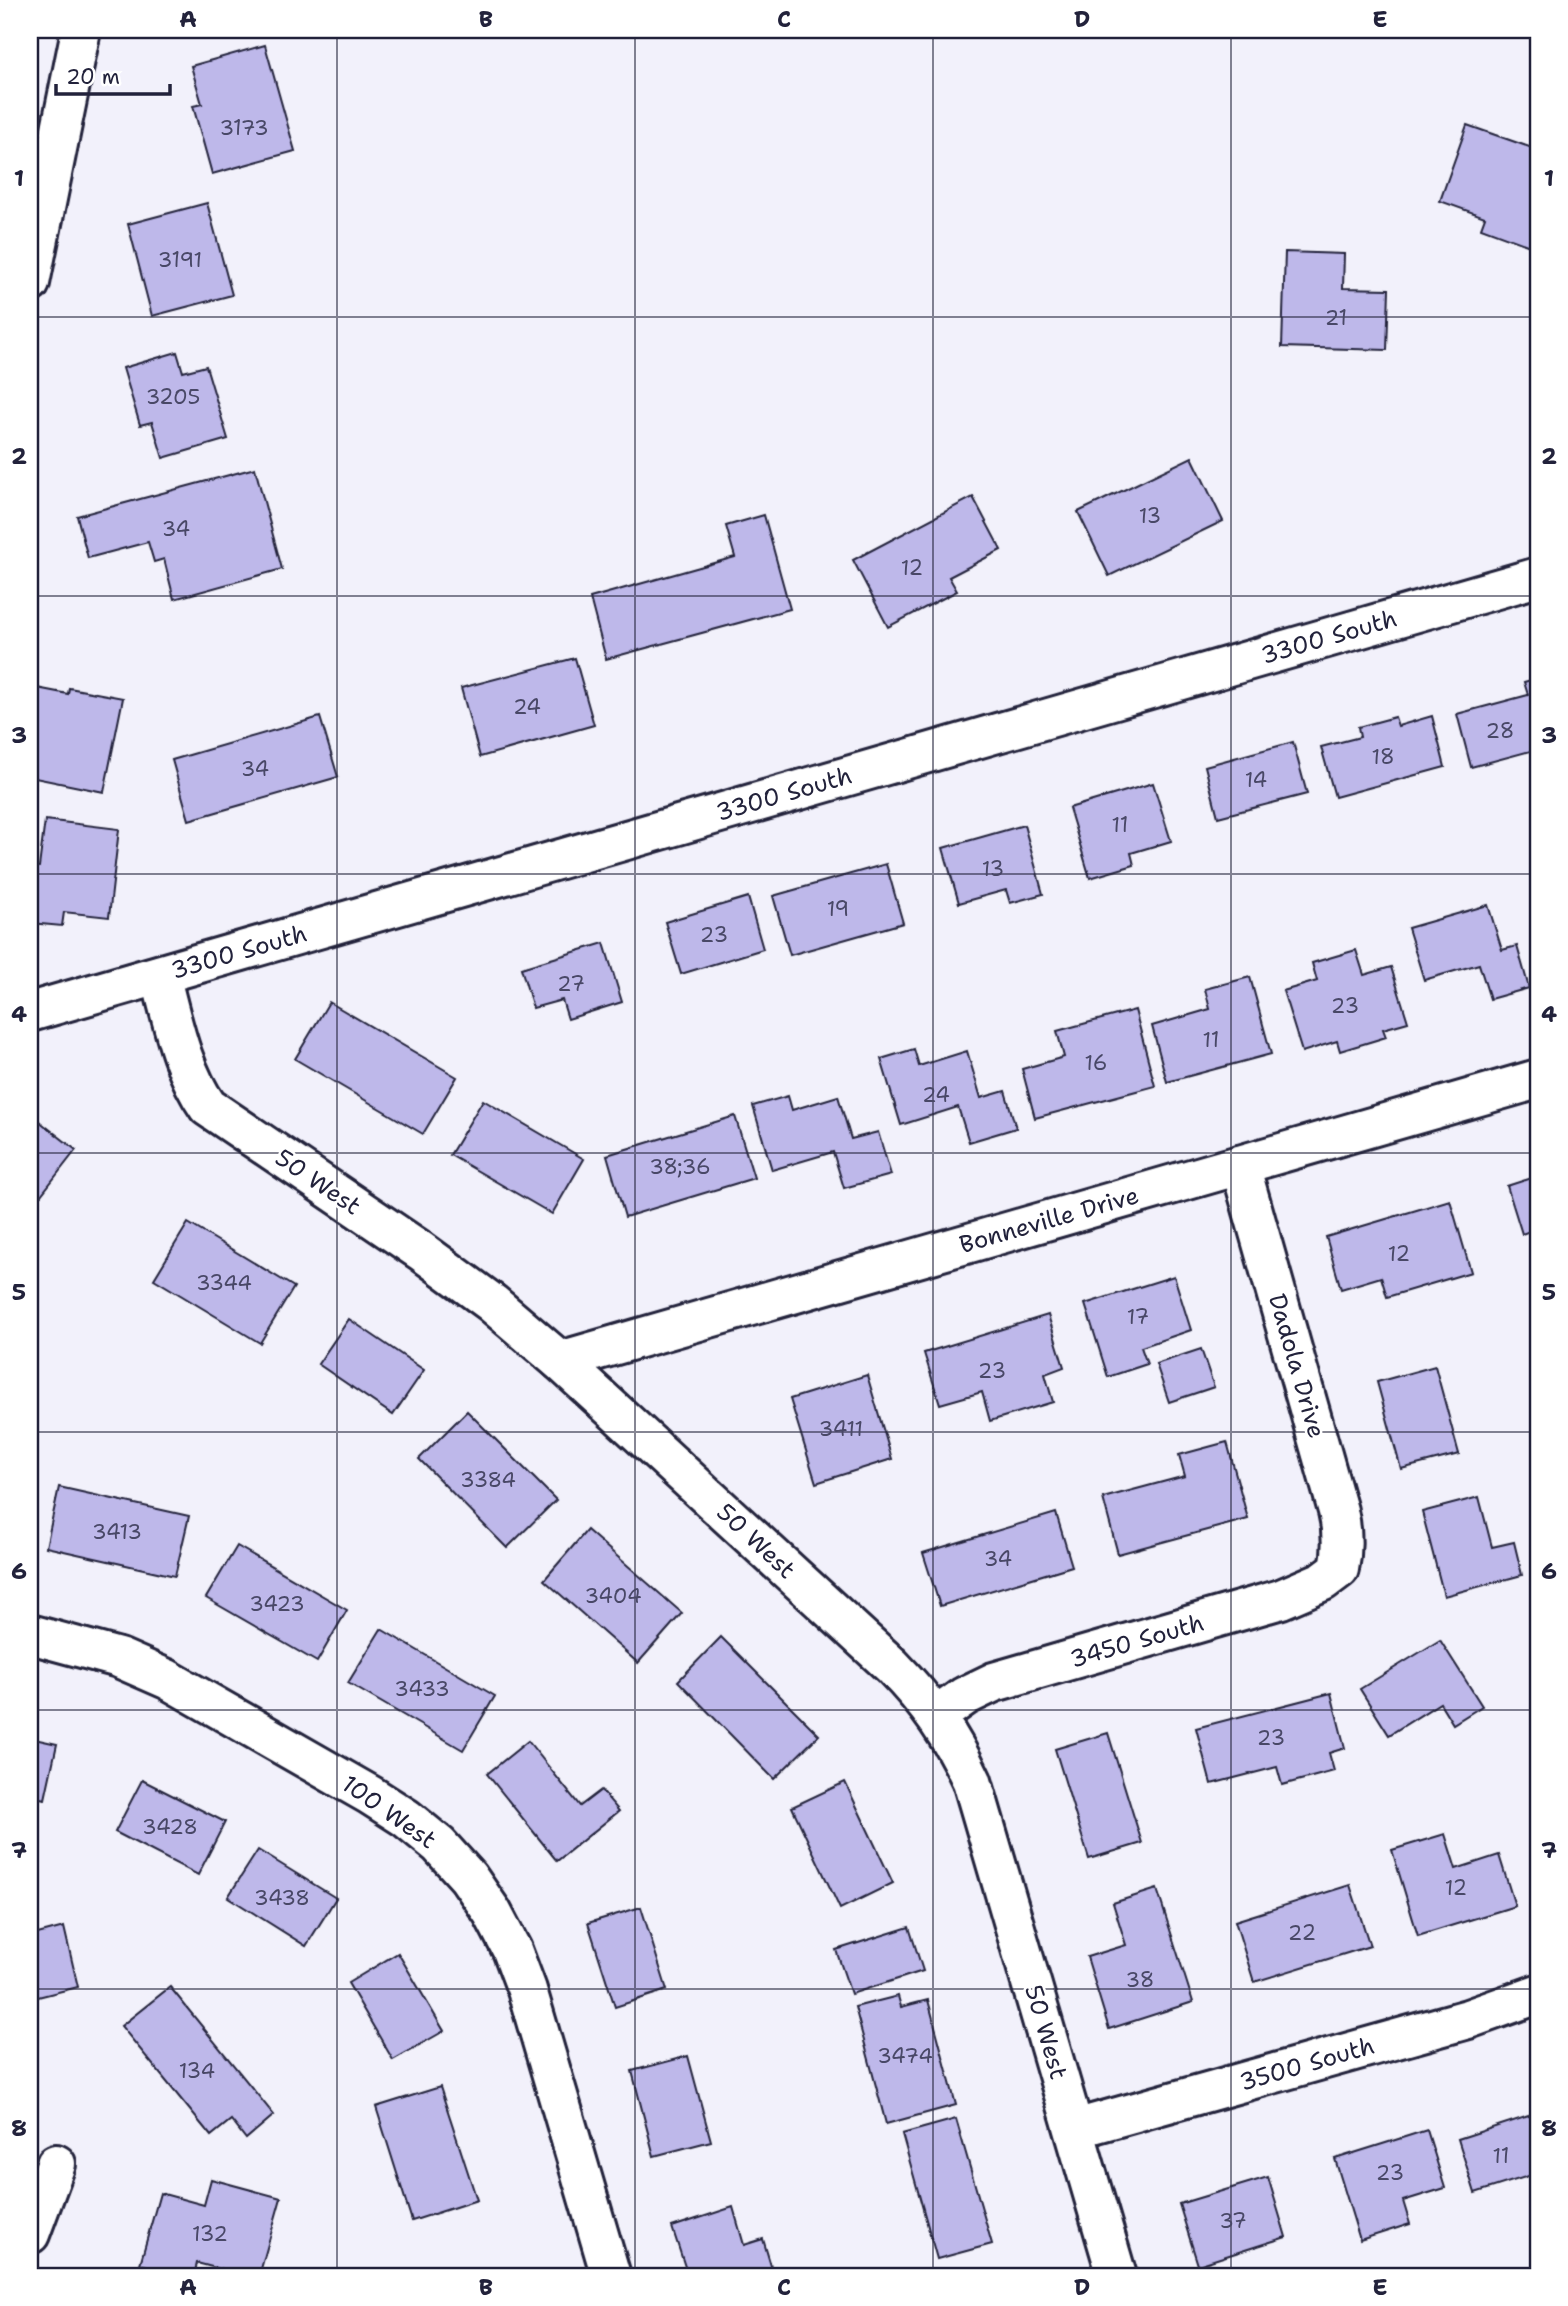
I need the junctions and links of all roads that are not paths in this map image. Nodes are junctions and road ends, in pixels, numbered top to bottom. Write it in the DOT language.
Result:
graph roads {
  1 [pos="81,30"];
  2 [pos="30,283"];
  3 [pos="1538,577"];
  4 [pos="160,975"];
  5 [pos="30,1012"];
  6 [pos="1538,1079"];
  7 [pos="1240,1165"];
  8 [pos="561,1361"];
  9 [pos="1339,1569"];
  10 [pos="30,1634"];
  11 [pos="937,1716"];
  12 [pos="1538,1994"];
  13 [pos="1075,2129"];
  14 [pos="56,2164"];
  15 [pos="30,2234"];
  16 [pos="611,2276"];
  17 [pos="1117,2276"];
  1 -- 2 [label="street"];
  3 -- 4 [label="street, 3300 South"];
  4 -- 5 [label="street, 3300 South"];
  4 -- 8 [label="street, 50 West"];
  6 -- 7 [label="street, Bonneville Drive"];
  7 -- 8 [label="street, Bonneville Drive"];
  7 -- 9 [label="street, Dadola Drive"];
  8 -- 11 [label="street, 50 West"];
  9 -- 11 [label="street, 3450 South"];
  10 -- 16 [label="street, 100 West"];
  11 -- 13 [label="street, 50 West"];
  12 -- 13 [label="street, 3500 South"];
  13 -- 17 [label="street, 50 West"];
  14 -- 15 [label="street"];
}
